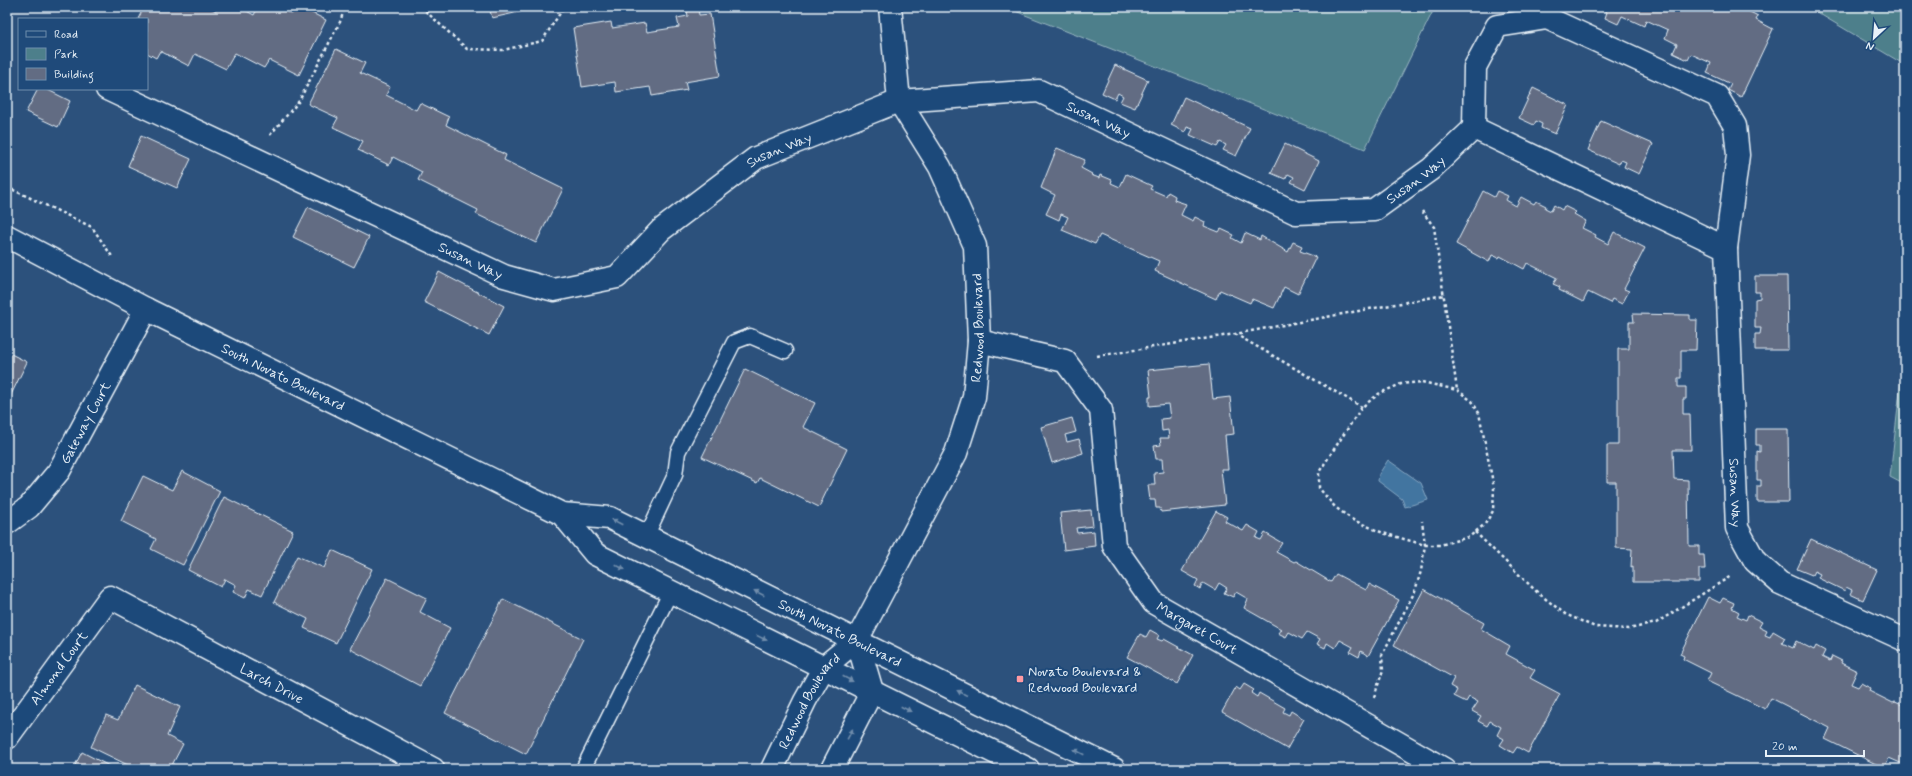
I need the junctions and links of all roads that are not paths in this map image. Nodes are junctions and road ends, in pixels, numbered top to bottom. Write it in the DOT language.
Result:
graph roads {
  1 [pos="890,7"];
  2 [pos="110,90"];
  3 [pos="899,101"];
  4 [pos="1474,128"];
  5 [pos="7,236"];
  6 [pos="1726,248"];
  7 [pos="146,309"];
  8 [pos="979,341"];
  9 [pos="784,351"];
  10 [pos="562,514"];
  11 [pos="7,523"];
  12 [pos="646,537"];
  13 [pos="670,593"];
  14 [pos="110,597"];
  15 [pos="857,640"];
  16 [pos="1905,640"];
  17 [pos="824,667"];
  18 [pos="872,691"];
  19 [pos="7,738"];
  20 [pos="433,769"];
  21 [pos="583,769"];
  22 [pos="772,769"];
  23 [pos="832,769"];
  24 [pos="1028,769"];
  25 [pos="1114,769"];
  26 [pos="1444,769"];
  1 -- 3 [label="street, Redwood Boulevard"];
  2 -- 3 [label="street, Susan Way"];
  3 -- 4 [label="street, Susan Way"];
  3 -- 8 [label="street, Redwood Boulevard"];
  4 -- 6 [label="street"];
  4 -- 6 [label="street, Susan Way"];
  5 -- 7 [label="street, South Novato Boulevard"];
  6 -- 16 [label="street, Susan Way"];
  7 -- 10 [label="street, South Novato Boulevard"];
  7 -- 11 [label="street, Gateway Court"];
  8 -- 15 [label="street, Redwood Boulevard"];
  8 -- 26 [label="street, Margaret Court"];
  9 -- 12 [label="lane"];
  12 -- 10 [label="street, South Novato Boulevard, one-way"];
  10 -- 13 [label="street, South Novato Boulevard, one-way"];
  15 -- 12 [label="street, South Novato Boulevard, one-way"];
  13 -- 17 [label="street, South Novato Boulevard, one-way"];
  13 -- 21 [label="lane"];
  14 -- 19 [label="street, Almond Court"];
  14 -- 20 [label="street, Larch Drive"];
  15 -- 17 [label="street, Redwood Boulevard"];
  15 -- 18 [label="street, Redwood Boulevard"];
  25 -- 15 [label="street, South Novato Boulevard, one-way"];
  17 -- 18 [label="street, South Novato Boulevard, one-way"];
  17 -- 22 [label="street, Redwood Boulevard"];
  23 -- 18 [label="street, one-way"];
  18 -- 24 [label="street, South Novato Boulevard, one-way"];
}
